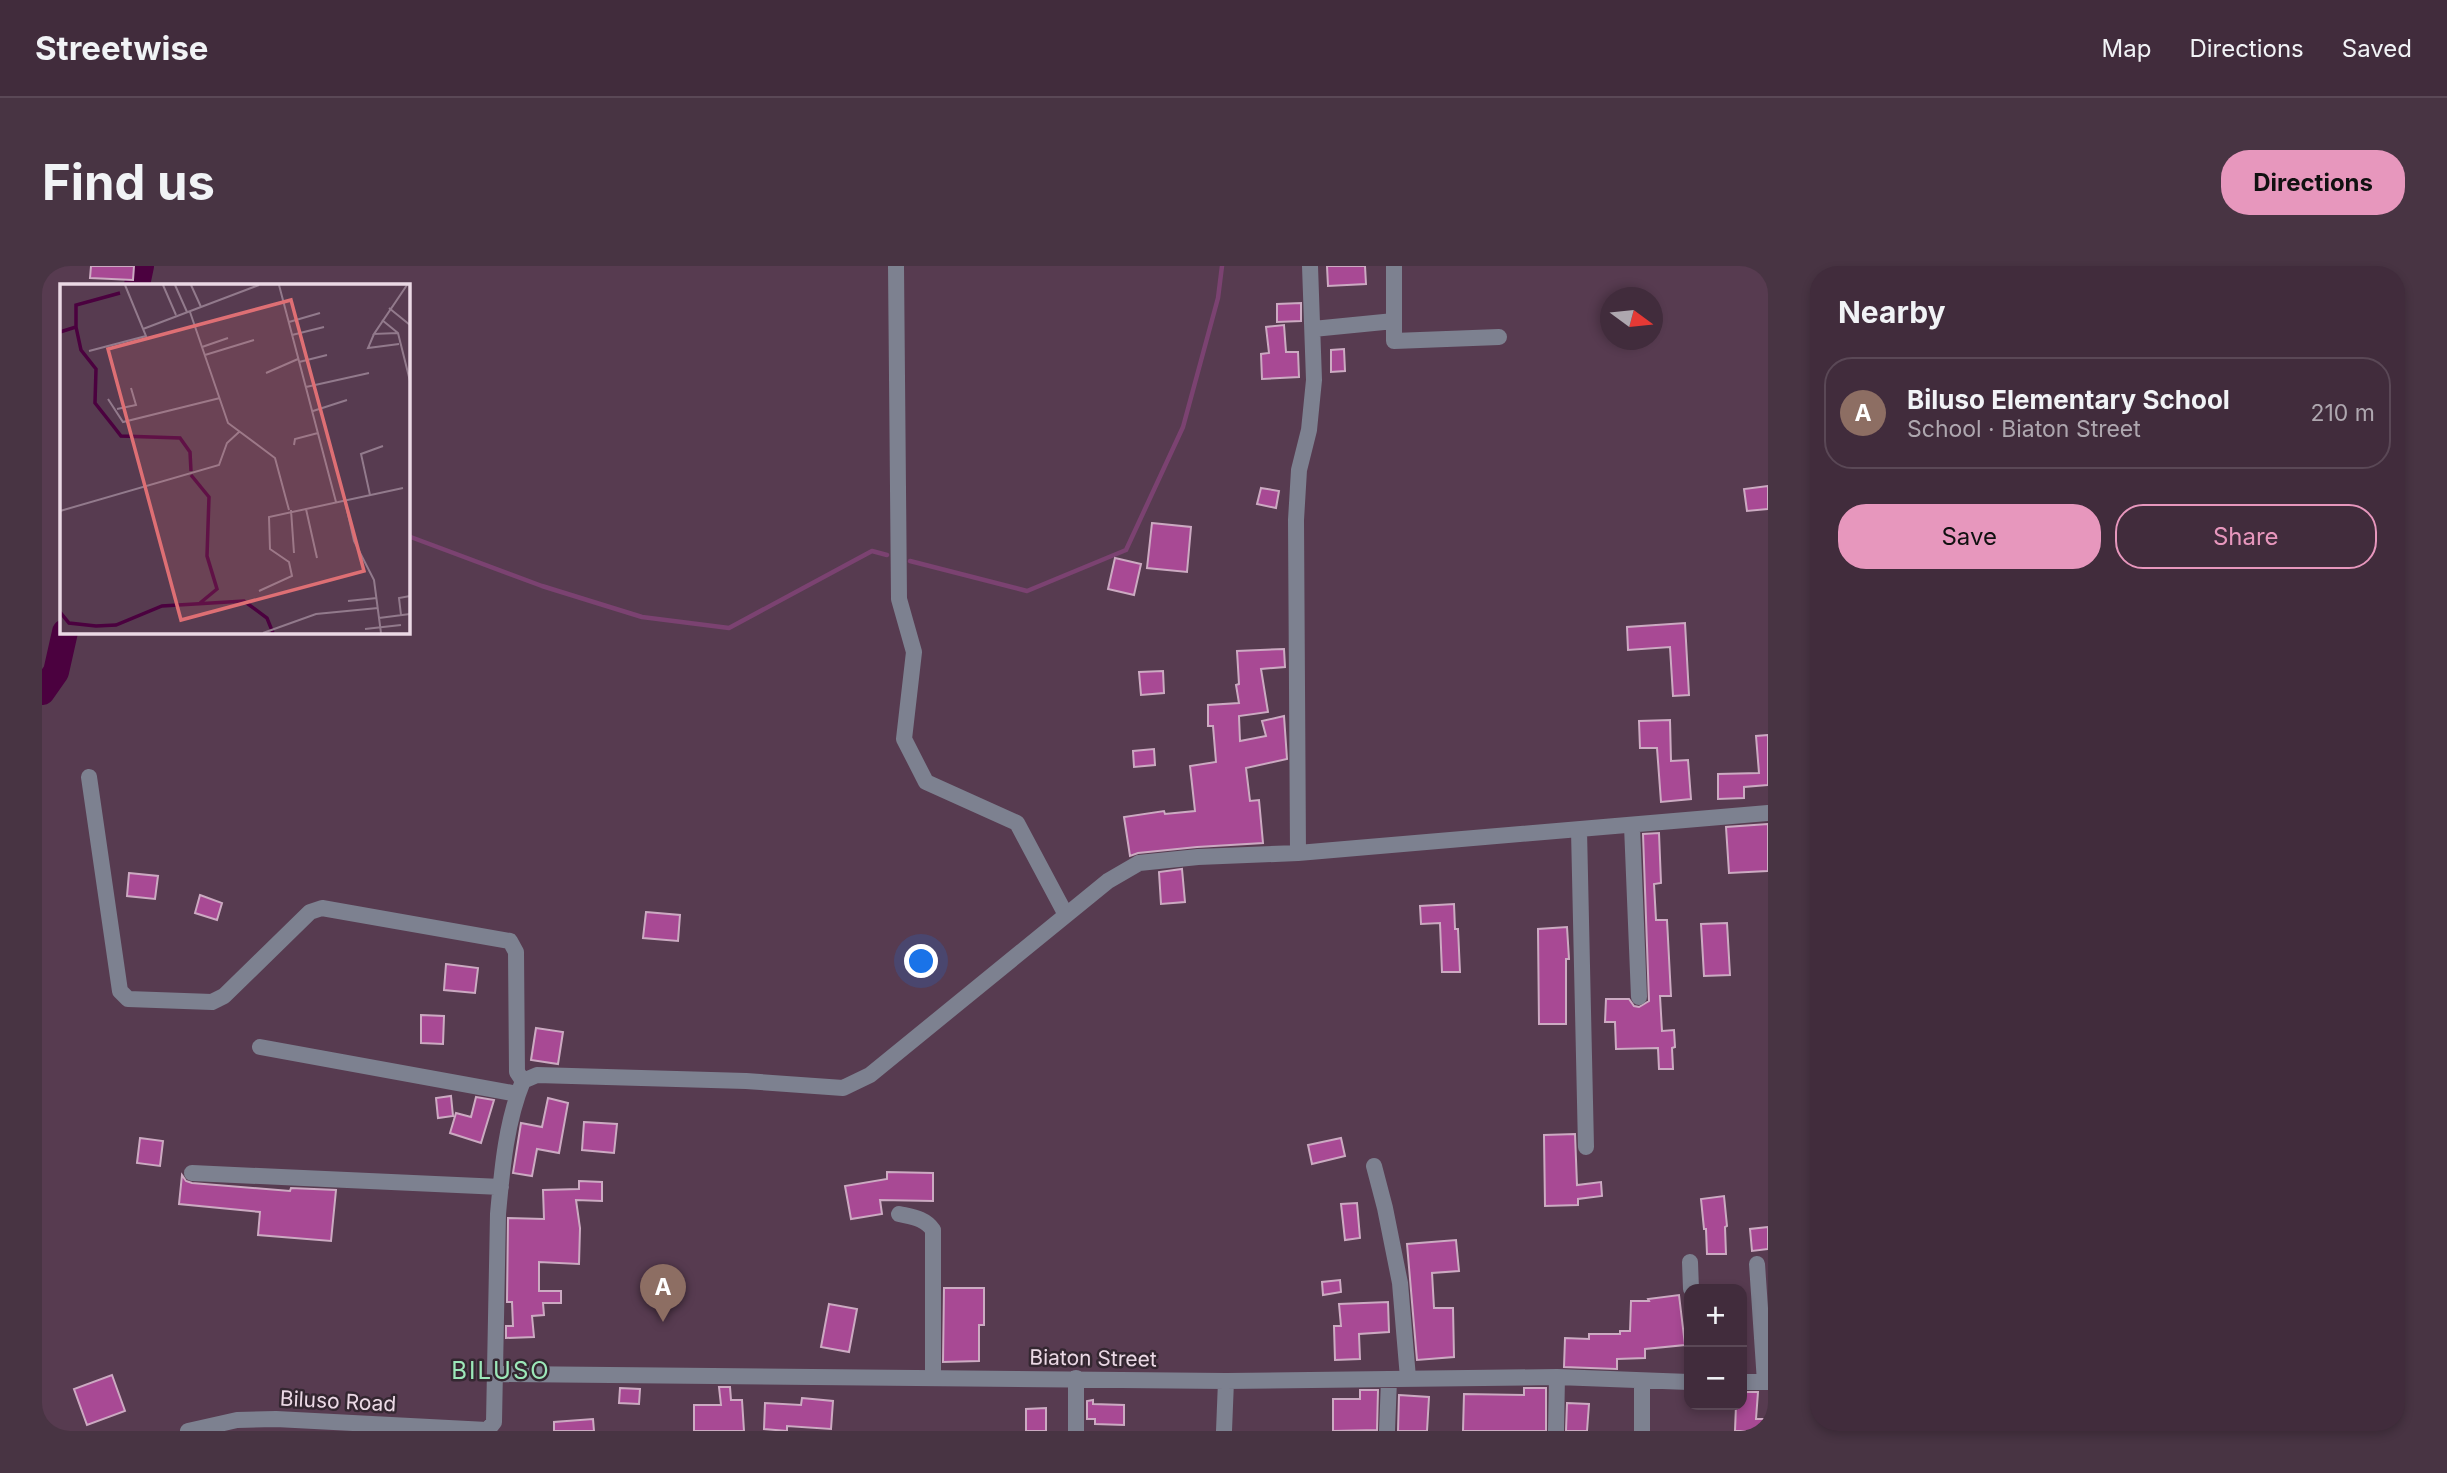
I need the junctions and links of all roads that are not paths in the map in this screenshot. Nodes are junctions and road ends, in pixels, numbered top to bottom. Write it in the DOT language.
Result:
graph roads {
  1 [pos="896,266"];
  2 [pos="1310,266"];
  3 [pos="1394,266"];
  4 [pos="1394,321"];
  5 [pos="1312,329"];
  6 [pos="1499,337"];
  7 [pos="89,777"];
  8 [pos="1768,813"];
  9 [pos="1632,825"];
  10 [pos="1578,830"];
  11 [pos="1298,853"];
  12 [pos="1066,915"];
  13 [pos="1639,997"];
  14 [pos="260,1047"];
  15 [pos="521,1088"];
  16 [pos="1586,1147"];
  17 [pos="1374,1166"];
  18 [pos="192,1173"];
  19 [pos="501,1188"];
  20 [pos="899,1214"];
  21 [pos="1690,1262"];
  22 [pos="1757,1264"];
  23 [pos="1691,1284"];
  24 [pos="496,1374"];
  25 [pos="933,1377"];
  26 [pos="1557,1377"];
  27 [pos="1076,1378"];
  28 [pos="1408,1378"];
  29 [pos="1389,1380"];
  30 [pos="1226,1381"];
  31 [pos="1642,1381"];
  32 [pos="1684,1381"];
  33 [pos="1747,1382"];
  34 [pos="1766,1382"];
  35 [pos="487,1430"];
  36 [pos="188,1431"];
  37 [pos="1076,1431"];
  38 [pos="1224,1431"];
  39 [pos="1387,1431"];
  40 [pos="1556,1431"];
  41 [pos="1642,1431"];
  1 -- 12 [label="street"];
  2 -- 5 [label="street"];
  3 -- 4 [label="street"];
  4 -- 5 [label="street"];
  4 -- 6 [label="street"];
  5 -- 11 [label="street"];
  7 -- 15 [label="street"];
  8 -- 9 [label="street"];
  9 -- 10 [label="street"];
  9 -- 13 [label="street"];
  10 -- 11 [label="street"];
  10 -- 16 [label="street"];
  11 -- 12 [label="street"];
  12 -- 15 [label="street"];
  14 -- 15 [label="street"];
  15 -- 19 [label="street"];
  17 -- 28 [label="street"];
  18 -- 19 [label="street"];
  19 -- 24 [label="street"];
  20 -- 25 [label="street"];
  21 -- 23 [label="street"];
  22 -- 34 [label="street"];
  24 -- 25 [label="street, Biaton Street"];
  24 -- 35 [label="street"];
  25 -- 27 [label="street, Biaton Street"];
  26 -- 28 [label="street, Biaton Street"];
  26 -- 31 [label="street, Biaton Street"];
  26 -- 40 [label="street"];
  27 -- 30 [label="street, Biaton Street"];
  27 -- 37 [label="street"];
  28 -- 29 [label="street, Biaton Street"];
  29 -- 30 [label="street, Biaton Street"];
  29 -- 39 [label="street"];
  30 -- 38 [label="street"];
  31 -- 32 [label="street, Biaton Street"];
  31 -- 41 [label="street"];
  33 -- 34 [label="street"];
  35 -- 36 [label="street, Biluso Road"];
}
